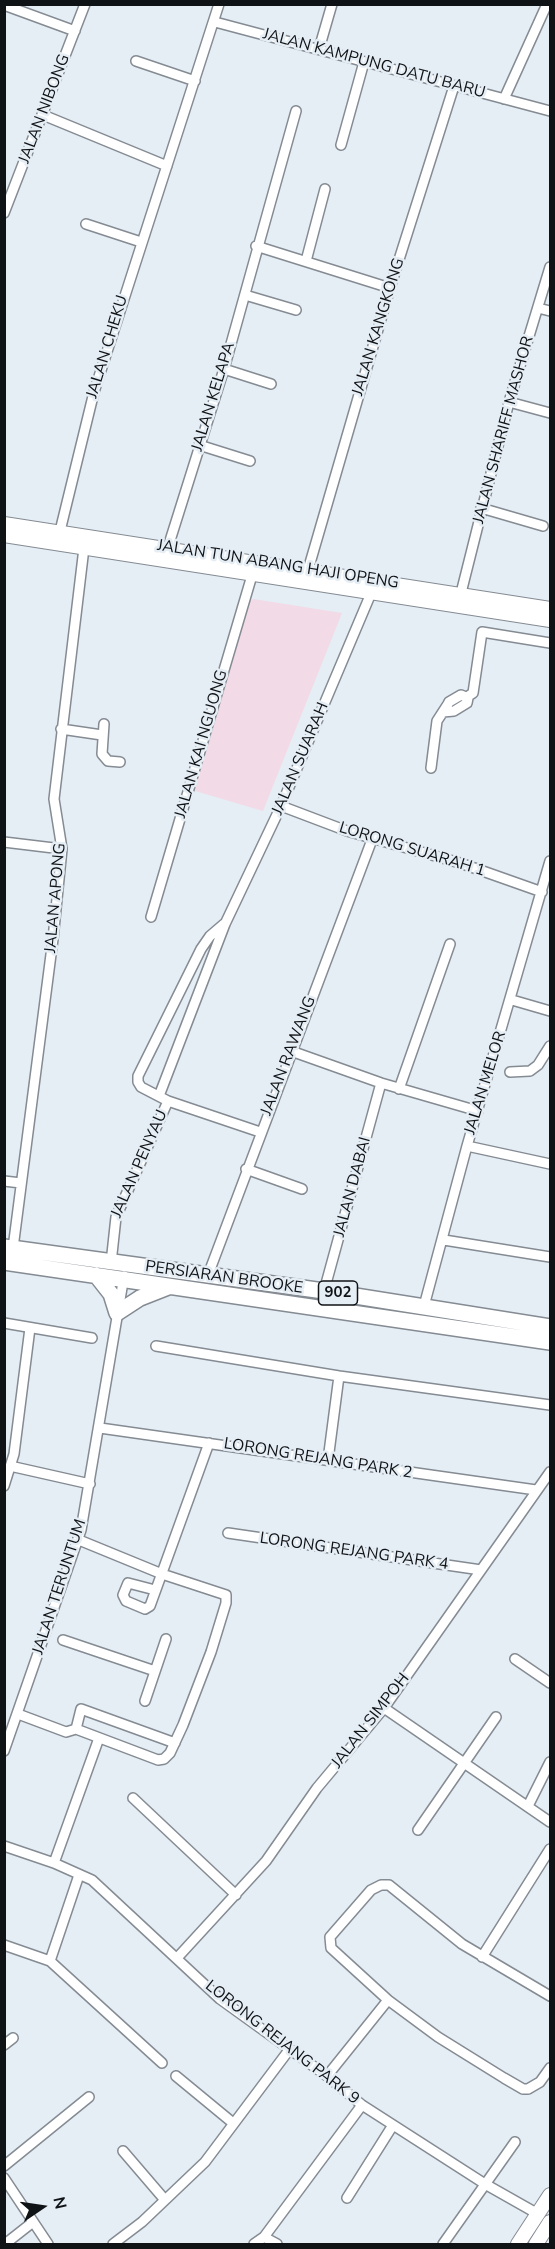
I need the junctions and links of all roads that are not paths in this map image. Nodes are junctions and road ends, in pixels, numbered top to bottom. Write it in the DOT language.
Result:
graph roads {
  1 [pos="85,4"];
  2 [pos="219,4"];
  3 [pos="332,4"];
  4 [pos="548,4"];
  5 [pos="4,5"];
  6 [pos="215,22"];
  7 [pos="75,30"];
  8 [pos="319,49"];
  9 [pos="136,61"];
  10 [pos="364,62"];
  11 [pos="195,81"];
  12 [pos="454,86"];
  13 [pos="504,99"];
  14 [pos="296,111"];
  15 [pos="550,111"];
  16 [pos="44,116"];
  17 [pos="341,145"];
  18 [pos="166,166"];
  19 [pos="326,189"];
  20 [pos="4,213"];
  21 [pos="86,224"];
  22 [pos="141,242"];
  23 [pos="256,246"];
  24 [pos="306,261"];
  25 [pos="550,267"];
  26 [pos="390,288"];
  27 [pos="245,295"];
  28 [pos="538,308"];
  29 [pos="296,310"];
  30 [pos="550,311"];
  31 [pos="224,369"];
  32 [pos="271,384"];
  33 [pos="509,402"];
  34 [pos="550,414"];
  35 [pos="199,445"];
  36 [pos="250,461"];
  37 [pos="481,508"];
  38 [pos="4,524"];
  39 [pos="543,526"];
  40 [pos="60,531"];
  41 [pos="4,535"];
  42 [pos="84,548"];
  43 [pos="168,548"];
  44 [pos="308,570"];
  45 [pos="253,572"];
  46 [pos="372,591"];
  47 [pos="460,593"];
  48 [pos="550,609"];
  49 [pos="550,620"];
  50 [pos="550,643"];
  51 [pos="104,724"];
  52 [pos="62,729"];
  53 [pos="102,735"];
  54 [pos="120,762"];
  55 [pos="431,768"];
  56 [pos="282,806"];
  57 [pos="373,837"];
  58 [pos="4,842"];
  59 [pos="62,849"];
  60 [pos="550,861"];
  61 [pos="542,892"];
  62 [pos="151,917"];
  63 [pos="225,924"];
  64 [pos="450,944"];
  65 [pos="512,1000"];
  66 [pos="550,1011"];
  67 [pos="550,1046"];
  68 [pos="291,1051"];
  69 [pos="510,1072"];
  70 [pos="381,1083"];
  71 [pos="399,1089"];
  72 [pos="163,1098"];
  73 [pos="478,1111"];
  74 [pos="260,1132"];
  75 [pos="466,1146"];
  76 [pos="550,1164"];
  77 [pos="246,1169"];
  78 [pos="4,1181"];
  79 [pos="21,1183"];
  80 [pos="302,1190"];
  81 [pos="444,1240"];
  82 [pos="8,1247"];
  83 [pos="550,1257"];
  84 [pos="4,1262"];
  85 [pos="120,1269"];
  86 [pos="96,1275"];
  87 [pos="208,1275"];
  88 [pos="171,1287"];
  89 [pos="324,1291"];
  90 [pos="424,1306"];
  91 [pos="117,1313"];
  92 [pos="4,1323"];
  93 [pos="550,1327"];
  94 [pos="30,1328"];
  95 [pos="92,1338"];
  96 [pos="550,1342"];
  97 [pos="156,1346"];
  98 [pos="339,1376"];
  99 [pos="550,1405"];
  100 [pos="100,1428"];
  101 [pos="209,1443"];
  102 [pos="328,1460"];
  103 [pos="10,1466"];
  104 [pos="550,1472"];
  105 [pos="90,1484"];
  106 [pos="4,1486"];
  107 [pos="536,1490"];
  108 [pos="228,1533"];
  109 [pos="79,1540"];
  110 [pos="481,1570"];
  111 [pos="162,1574"];
  112 [pos="155,1590"];
  113 [pos="166,1639"];
  114 [pos="63,1640"];
  115 [pos="515,1659"];
  116 [pos="155,1671"];
  117 [pos="550,1683"];
  118 [pos="145,1701"];
  119 [pos="384,1708"];
  120 [pos="18,1714"];
  121 [pos="496,1717"];
  122 [pos="76,1729"];
  123 [pos="99,1738"];
  124 [pos="175,1743"];
  125 [pos="4,1751"];
  126 [pos="463,1762"];
  127 [pos="550,1762"];
  128 [pos="133,1798"];
  129 [pos="528,1806"];
  130 [pos="550,1822"];
  131 [pos="418,1830"];
  132 [pos="4,1846"];
  133 [pos="550,1849"];
  134 [pos="54,1863"];
  135 [pos="79,1875"];
  136 [pos="236,1895"];
  137 [pos="4,1945"];
  138 [pos="482,1957"];
  139 [pos="177,1958"];
  140 [pos="50,1961"];
  141 [pos="550,1996"];
  142 [pos="388,2000"];
  143 [pos="13,2038"];
  144 [pos="4,2045"];
  145 [pos="289,2050"];
  146 [pos="162,2063"];
  147 [pos="550,2068"];
  148 [pos="176,2076"];
  149 [pos="327,2076"];
  150 [pos="89,2097"];
  151 [pos="362,2105"];
  152 [pos="233,2123"];
  153 [pos="393,2125"];
  154 [pos="515,2142"];
  155 [pos="123,2151"];
  156 [pos="4,2166"];
  157 [pos="4,2178"];
  158 [pos="485,2184"];
  159 [pos="550,2195"];
  160 [pos="347,2198"];
  161 [pos="165,2200"];
  162 [pos="538,2214"];
  163 [pos="33,2222"];
  164 [pos="550,2222"];
  165 [pos="264,2236"];
  166 [pos="5,2244"];
  167 [pos="48,2244"];
  168 [pos="113,2244"];
  169 [pos="254,2244"];
  170 [pos="277,2244"];
  171 [pos="443,2244"];
  172 [pos="518,2244"];
  173 [pos="536,2244"];
  1 -- 7 [label="street, JALAN NIBONG"];
  2 -- 6 [label="street"];
  3 -- 8 [label="street"];
  4 -- 13 [label="street"];
  5 -- 7 [label="street"];
  6 -- 8 [label="street, JALAN KAMPUNG DATU BARU"];
  6 -- 11 [label="street, JALAN CHEKU"];
  7 -- 16 [label="street, JALAN NIBONG"];
  8 -- 10 [label="street, JALAN KAMPUNG DATU BARU"];
  9 -- 11 [label="street"];
  10 -- 12 [label="street, JALAN KAMPUNG DATU BARU"];
  10 -- 17 [label="street"];
  11 -- 18 [label="street, JALAN CHEKU"];
  12 -- 13 [label="street, JALAN KAMPUNG DATU BARU"];
  12 -- 26 [label="street, JALAN KANGKONG"];
  13 -- 15 [label="street, JALAN KAMPUNG DATU BARU"];
  14 -- 23 [label="street, JALAN KELAPA"];
  16 -- 18 [label="street"];
  16 -- 20 [label="street, JALAN NIBONG"];
  18 -- 22 [label="street, JALAN CHEKU"];
  19 -- 24 [label="street"];
  21 -- 22 [label="street"];
  22 -- 40 [label="street, JALAN CHEKU"];
  23 -- 24 [label="street"];
  23 -- 27 [label="street, JALAN KELAPA"];
  24 -- 26 [label="street"];
  25 -- 28 [label="street, JALAN SHARIFF MASHOR"];
  26 -- 44 [label="street, JALAN KANGKONG"];
  27 -- 29 [label="street"];
  27 -- 31 [label="street, JALAN KELAPA"];
  28 -- 30 [label="street"];
  28 -- 33 [label="street, JALAN SHARIFF MASHOR"];
  31 -- 32 [label="street"];
  31 -- 35 [label="street, JALAN KELAPA"];
  33 -- 34 [label="street"];
  33 -- 37 [label="street, JALAN SHARIFF MASHOR"];
  35 -- 36 [label="street"];
  35 -- 43 [label="street, JALAN KELAPA"];
  37 -- 39 [label="street"];
  37 -- 47 [label="street, JALAN SHARIFF MASHOR"];
  38 -- 40 [label="main road, JALAN TUN ABANG HAJI OPENG"];
  40 -- 43 [label="main road, JALAN TUN ABANG HAJI OPENG"];
  41 -- 42 [label="main road, JALAN TUN ABANG HAJI OPENG"];
  42 -- 45 [label="main road, JALAN TUN ABANG HAJI OPENG"];
  42 -- 52 [label="street, JALAN APONG"];
  43 -- 44 [label="main road, JALAN TUN ABANG HAJI OPENG"];
  44 -- 47 [label="main road, JALAN TUN ABANG HAJI OPENG"];
  45 -- 46 [label="main road, JALAN TUN ABANG HAJI OPENG"];
  45 -- 62 [label="street, JALAN KAI NGUONG"];
  46 -- 49 [label="main road, JALAN TUN ABANG HAJI OPENG"];
  46 -- 56 [label="street, JALAN SUARAH"];
  47 -- 48 [label="main road, JALAN TUN ABANG HAJI OPENG"];
  50 -- 55 [label="street"];
  51 -- 53 [label="street"];
  52 -- 53 [label="street"];
  52 -- 59 [label="street, JALAN APONG"];
  53 -- 54 [label="street"];
  56 -- 57 [label="street, LORONG SUARAH 1"];
  56 -- 63 [label="street, JALAN SUARAH"];
  57 -- 61 [label="street, LORONG SUARAH 1"];
  57 -- 68 [label="street, JALAN RAWANG"];
  58 -- 59 [label="street"];
  59 -- 79 [label="street, JALAN APONG"];
  60 -- 61 [label="street, JALAN MELOR"];
  61 -- 65 [label="street, JALAN MELOR"];
  63 -- 72 [label="street, JALAN SUARAH"];
  63 -- 72 [label="street, JALAN SUARAH"];
  64 -- 71 [label="street"];
  65 -- 66 [label="street"];
  65 -- 73 [label="street, JALAN MELOR"];
  67 -- 69 [label="street"];
  68 -- 70 [label="street"];
  68 -- 74 [label="street, JALAN RAWANG"];
  70 -- 71 [label="street"];
  70 -- 89 [label="street, JALAN DABAI"];
  71 -- 73 [label="street"];
  72 -- 74 [label="street, JALAN SUARAH"];
  72 -- 85 [label="street, JALAN PENYAU"];
  73 -- 75 [label="street, JALAN MELOR"];
  74 -- 77 [label="street, JALAN RAWANG"];
  75 -- 76 [label="street"];
  75 -- 81 [label="street, JALAN MELOR"];
  77 -- 80 [label="street"];
  77 -- 87 [label="street, JALAN RAWANG"];
  78 -- 79 [label="street"];
  79 -- 82 [label="street, JALAN APONG"];
  81 -- 83 [label="street"];
  81 -- 90 [label="street, JALAN MELOR"];
  82 -- 85 [label="main road, PERSIARAN BROOKE / 902"];
  84 -- 86 [label="main road, PERSIARAN BROOKE / 902"];
  85 -- 86 [label="main road, PERSIARAN BROOKE / 902"];
  85 -- 87 [label="main road, PERSIARAN BROOKE / 902"];
  85 -- 88 [label="main road, PERSIARAN BROOKE / 902"];
  85 -- 91 [label="street, JALAN PENYAU"];
  86 -- 91 [label="main road"];
  87 -- 89 [label="main road, PERSIARAN BROOKE / 902"];
  88 -- 91 [label="main road"];
  88 -- 96 [label="main road, PERSIARAN BROOKE / 902"];
  89 -- 90 [label="main road, PERSIARAN BROOKE / 902"];
  90 -- 93 [label="main road, PERSIARAN BROOKE / 902"];
  91 -- 100 [label="street, JALAN TERUNTUM"];
  92 -- 94 [label="street"];
  94 -- 95 [label="street"];
  94 -- 103 [label="street"];
  97 -- 98 [label="street"];
  98 -- 99 [label="street"];
  98 -- 102 [label="street"];
  100 -- 101 [label="street, LORONG REJANG PARK 2"];
  100 -- 105 [label="street, JALAN TERUNTUM"];
  101 -- 102 [label="street, LORONG REJANG PARK 2"];
  101 -- 111 [label="street"];
  102 -- 107 [label="street, LORONG REJANG PARK 2"];
  103 -- 105 [label="street"];
  103 -- 106 [label="street"];
  104 -- 107 [label="street, JALAN SIMPOH"];
  105 -- 109 [label="street, JALAN TERUNTUM"];
  107 -- 110 [label="street, JALAN SIMPOH"];
  108 -- 110 [label="street, LORONG REJANG PARK 4"];
  109 -- 111 [label="street"];
  109 -- 120 [label="street, JALAN TERUNTUM"];
  110 -- 119 [label="street, JALAN SIMPOH"];
  111 -- 112 [label="street"];
  111 -- 124 [label="street"];
  113 -- 116 [label="street"];
  114 -- 116 [label="street"];
  115 -- 117 [label="street"];
  116 -- 118 [label="street"];
  119 -- 126 [label="street"];
  119 -- 136 [label="street, JALAN SIMPOH"];
  120 -- 122 [label="street"];
  120 -- 125 [label="street, JALAN TERUNTUM"];
  121 -- 126 [label="street"];
  122 -- 123 [label="street"];
  122 -- 124 [label="street"];
  123 -- 124 [label="street"];
  123 -- 134 [label="street"];
  126 -- 129 [label="street"];
  126 -- 131 [label="street"];
  127 -- 129 [label="street"];
  128 -- 136 [label="street"];
  129 -- 130 [label="street"];
  132 -- 134 [label="street, LORONG REJANG PARK 9"];
  133 -- 138 [label="street"];
  134 -- 135 [label="street, LORONG REJANG PARK 9"];
  135 -- 139 [label="street, LORONG REJANG PARK 9"];
  135 -- 140 [label="street"];
  136 -- 139 [label="street, JALAN SIMPOH"];
  137 -- 140 [label="street"];
  138 -- 141 [label="street"];
  138 -- 142 [label="street"];
  139 -- 145 [label="street, LORONG REJANG PARK 9"];
  140 -- 146 [label="street"];
  142 -- 147 [label="street"];
  142 -- 149 [label="street"];
  143 -- 144 [label="street"];
  145 -- 149 [label="street, LORONG REJANG PARK 9"];
  145 -- 152 [label="street"];
  148 -- 152 [label="street"];
  149 -- 151 [label="street, LORONG REJANG PARK 9"];
  150 -- 156 [label="street"];
  151 -- 153 [label="street, LORONG REJANG PARK 9"];
  151 -- 165 [label="street"];
  152 -- 161 [label="street"];
  153 -- 158 [label="street, LORONG REJANG PARK 9"];
  153 -- 160 [label="street"];
  154 -- 158 [label="street"];
  155 -- 161 [label="street"];
  157 -- 163 [label="street"];
  158 -- 162 [label="street, LORONG REJANG PARK 9"];
  158 -- 171 [label="street"];
  159 -- 162 [label="main road"];
  161 -- 168 [label="street"];
  162 -- 172 [label="main road"];
  163 -- 166 [label="street"];
  163 -- 167 [label="street"];
  164 -- 173 [label="main road"];
  165 -- 169 [label="street"];
  165 -- 170 [label="street"];
}
